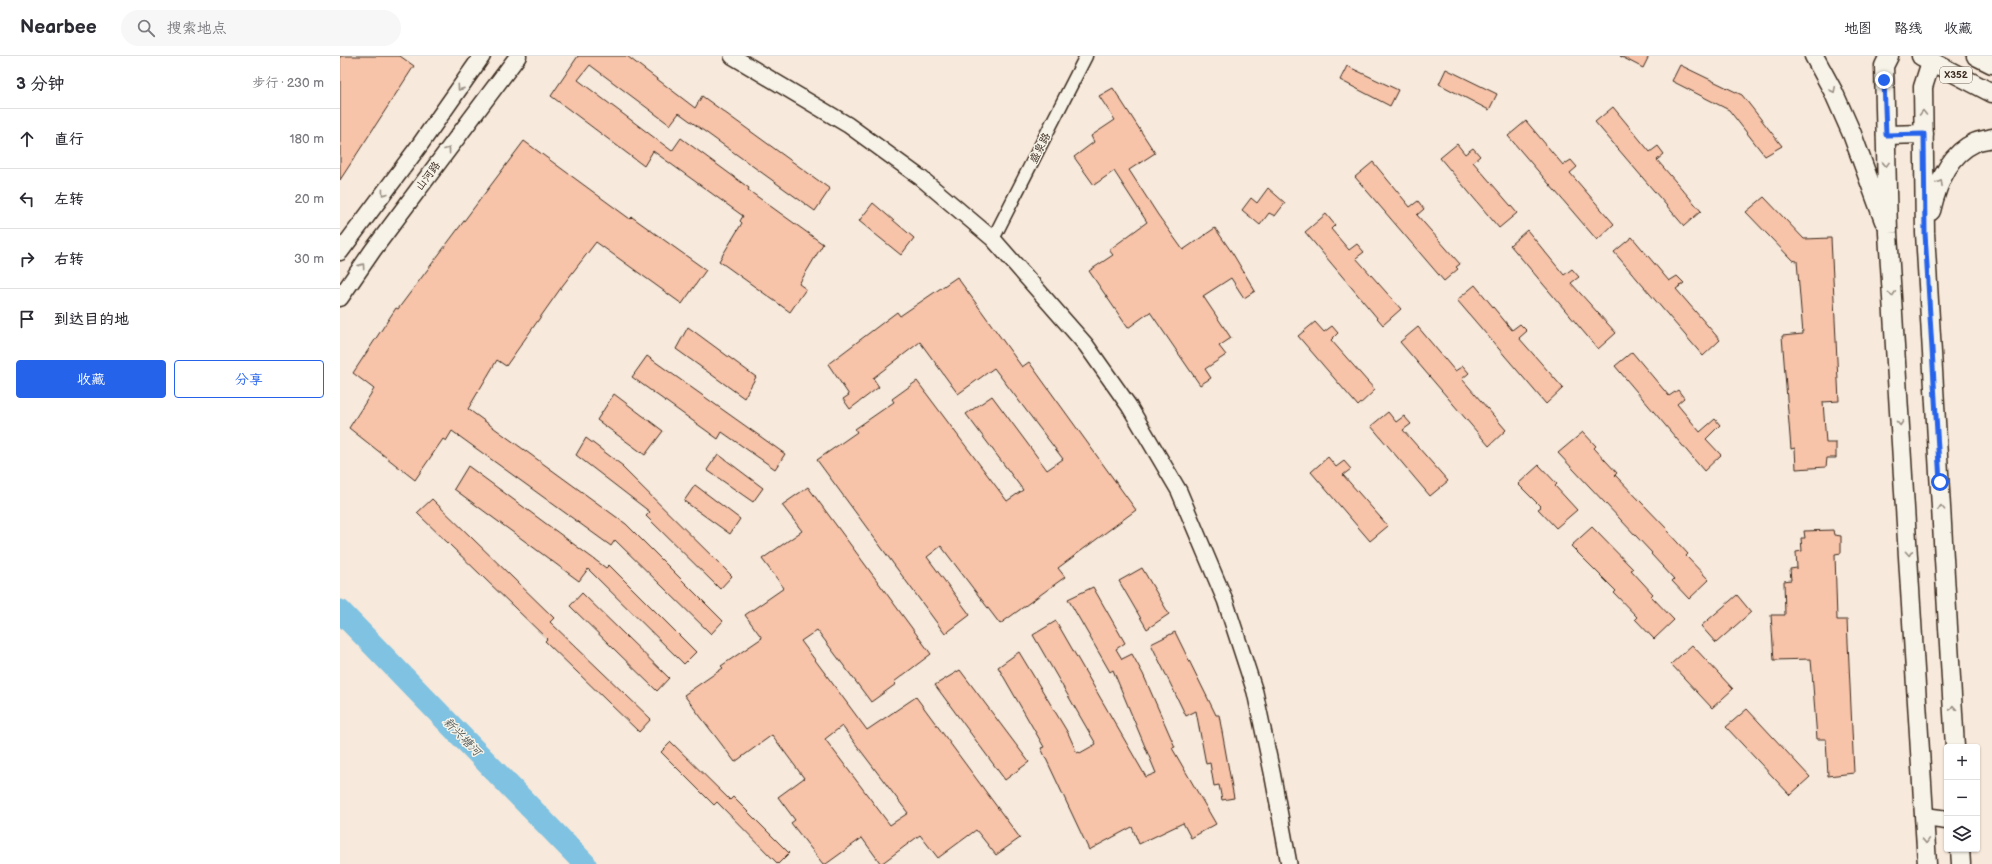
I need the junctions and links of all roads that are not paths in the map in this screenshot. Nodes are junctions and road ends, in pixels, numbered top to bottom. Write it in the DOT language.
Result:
graph roads {
  1 [pos="482,56"];
  2 [pos="518,56"];
  3 [pos="732,56"];
  4 [pos="1086,56"];
  5 [pos="1814,56"];
  6 [pos="1889,56"];
  7 [pos="1976,56"];
  8 [pos="1927,58"];
  9 [pos="1992,64"];
  10 [pos="1992,93"];
  11 [pos="1924,134"];
  12 [pos="1886,135"];
  13 [pos="1992,138"];
  14 [pos="1888,233"];
  15 [pos="1925,233"];
  16 [pos="993,240"];
  17 [pos="340,252"];
  18 [pos="340,298"];
  19 [pos="1955,744"];
  20 [pos="1925,817"];
  21 [pos="1944,820"];
  22 [pos="1960,852"];
  23 [pos="1288,858"];
  24 [pos="1927,864"];
  25 [pos="1961,864"];
  1 -- 17 [label="main road, one-way"];
  18 -- 2 [label="main road, 山河路, one-way"];
  3 -- 16 [label="street"];
  4 -- 16 [label="street, 盛泉路"];
  5 -- 14 [label="main road, one-way"];
  6 -- 12 [label="main road"];
  7 -- 9 [label="main road, X352"];
  8 -- 10 [label="main road, X352"];
  11 -- 8 [label="main road, one-way"];
  11 -- 12 [label="main road"];
  11 -- 15 [label="main road"];
  12 -- 14 [label="main road, one-way"];
  15 -- 13 [label="main road, one-way"];
  14 -- 20 [label="main road, one-way"];
  19 -- 15 [label="main road, one-way"];
  16 -- 23 [label="street"];
  20 -- 21 [label="main road"];
  20 -- 24 [label="main road, one-way"];
  22 -- 25 [label="main road"];
}
